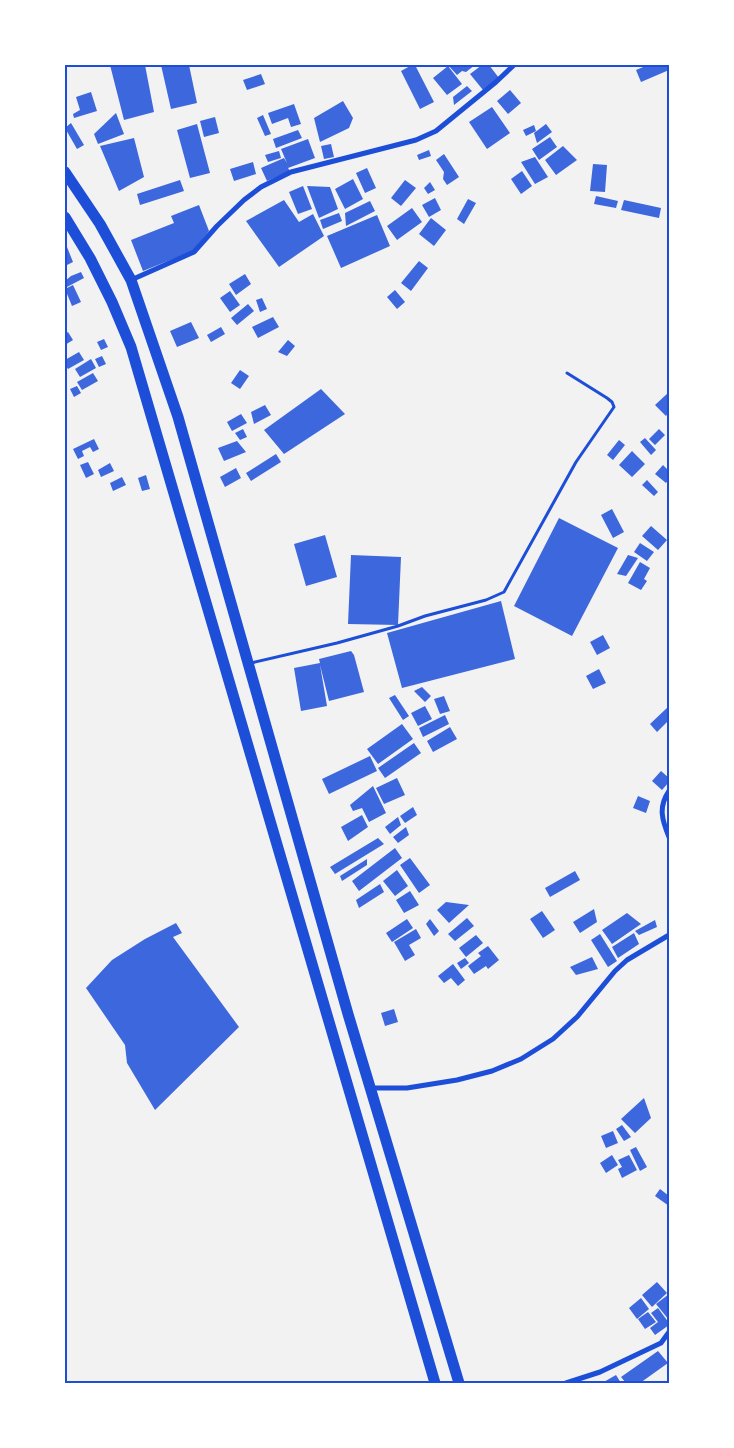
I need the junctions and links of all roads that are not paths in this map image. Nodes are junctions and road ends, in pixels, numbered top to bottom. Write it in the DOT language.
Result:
graph roads {
  1 [pos="514,65"];
  2 [pos="65,172"];
  3 [pos="65,217"];
  4 [pos="130,280"];
  5 [pos="567,373"];
  6 [pos="248,664"];
  7 [pos="669,791"];
  8 [pos="669,837"];
  9 [pos="669,935"];
  10 [pos="371,1088"];
  11 [pos="669,1332"];
  12 [pos="435,1383"];
  13 [pos="459,1383"];
  14 [pos="566,1383"];
  1 -- 4 [label="street"];
  2 -- 4 [label="highway"];
  3 -- 12 [label="highway"];
  4 -- 6 [label="highway"];
  5 -- 6 [label="lane"];
  6 -- 10 [label="highway"];
  7 -- 8 [label="street"];
  9 -- 10 [label="street"];
  10 -- 13 [label="highway"];
  11 -- 14 [label="street"];
}
